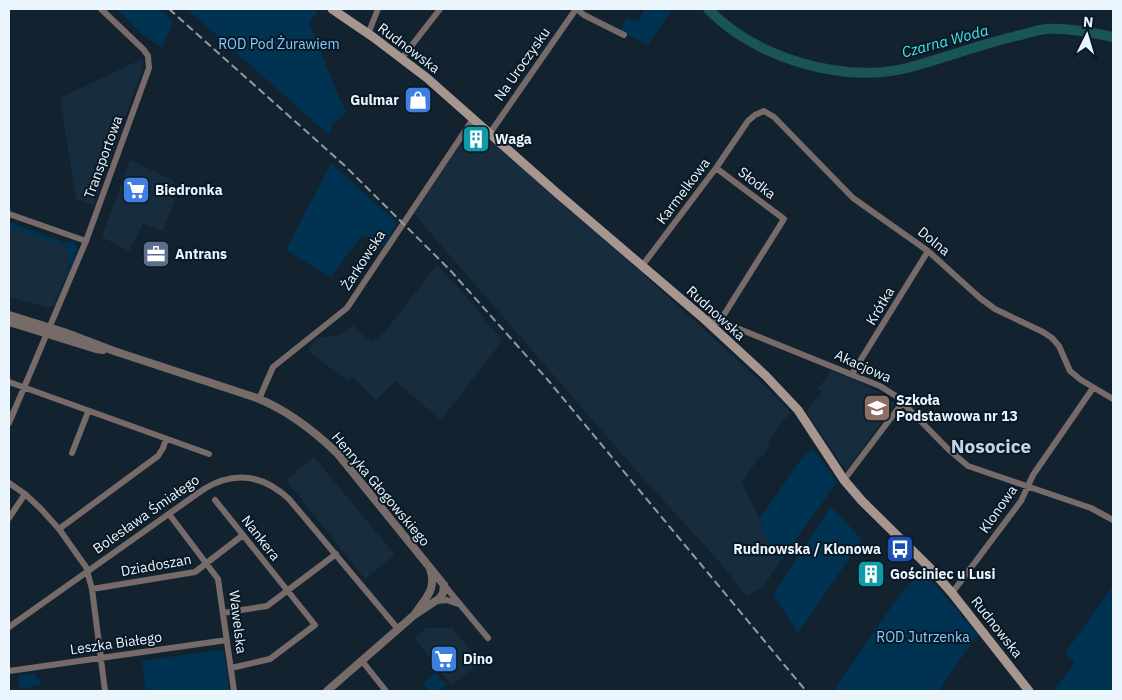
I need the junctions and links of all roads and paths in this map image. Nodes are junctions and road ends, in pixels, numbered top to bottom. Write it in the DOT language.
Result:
graph roads {
  1 [pos="101,9"];
  2 [pos="332,9"];
  3 [pos="378,9"];
  4 [pos="440,9"];
  5 [pos="576,9"];
  6 [pos="368,34"];
  7 [pos="624,35"];
  8 [pos="402,58"];
  9 [pos="473,119"];
  10 [pos="742,129"];
  11 [pos="490,133"];
  12 [pos="716,168"];
  13 [pos="9,214"];
  14 [pos="86,241"];
  15 [pos="928,251"];
  16 [pos="642,266"];
  17 [pos="9,315"];
  18 [pos="702,317"];
  19 [pos="9,322"];
  20 [pos="720,322"];
  21 [pos="49,331"];
  22 [pos="852,374"];
  23 [pos="9,382"];
  24 [pos="24,388"];
  25 [pos="1093,388"];
  26 [pos="259,399"];
  27 [pos="1113,399"];
  28 [pos="903,402"];
  29 [pos="88,412"];
  30 [pos="9,423"];
  31 [pos="166,439"];
  32 [pos="72,453"];
  33 [pos="209,454"];
  34 [pos="844,480"];
  35 [pos="9,483"];
  36 [pos="1028,486"];
  37 [pos="25,494"];
  38 [pos="215,500"];
  39 [pos="169,514"];
  40 [pos="9,518"];
  41 [pos="1113,520"];
  42 [pos="59,529"];
  43 [pos="243,535"];
  44 [pos="336,554"];
  45 [pos="208,564"];
  46 [pos="430,566"];
  47 [pos="87,570"];
  48 [pos="444,585"];
  49 [pos="92,589"];
  50 [pos="287,591"];
  51 [pos="952,593"];
  52 [pos="430,594"];
  53 [pos="436,601"];
  54 [pos="463,607"];
  55 [pos="224,613"];
  56 [pos="413,616"];
  57 [pos="9,627"];
  58 [pos="398,629"];
  59 [pos="488,638"];
  60 [pos="227,640"];
  61 [pos="100,658"];
  62 [pos="362,661"];
  63 [pos="231,668"];
  64 [pos="9,671"];
  65 [pos="105,691"];
  66 [pos="234,691"];
  67 [pos="327,691"];
  68 [pos="386,691"];
  69 [pos="1029,691"];
  1 -- 14 [label="street, Transportowa"];
  2 -- 6 [label="main road, Rudnowska"];
  3 -- 6 [label="street"];
  4 -- 8 [label="street"];
  5 -- 7 [label="street"];
  5 -- 11 [label="street, Na Uroczysku"];
  6 -- 8 [label="main road, Rudnowska"];
  8 -- 9 [label="main road, Rudnowska"];
  9 -- 11 [label="main road, Rudnowska"];
  9 -- 26 [label="street, Żarkowska"];
  10 -- 12 [label="street, Karmelkowa"];
  10 -- 15 [label="street, Dolna"];
  11 -- 16 [label="main road, Rudnowska"];
  12 -- 16 [label="street, Karmelkowa"];
  12 -- 20 [label="street, Słodka"];
  13 -- 14 [label="street"];
  14 -- 21 [label="street, Transportowa"];
  15 -- 22 [label="street, Krótka"];
  15 -- 25 [label="street, Dolna"];
  16 -- 18 [label="main road, Rudnowska"];
  17 -- 21 [label="street, Henryka Głogowskiego"];
  18 -- 20 [label="street, Akacjowa"];
  18 -- 34 [label="main road, Rudnowska"];
  19 -- 21 [label="street, Henryka Głogowskiego"];
  20 -- 22 [label="street, Akacjowa"];
  21 -- 24 [label="street, Transportowa"];
  21 -- 26 [label="street, Henryka Głogowskiego"];
  22 -- 28 [label="street, Akacjowa"];
  23 -- 24 [label="street"];
  24 -- 29 [label="street"];
  24 -- 30 [label="street, Transportowa"];
  25 -- 27 [label="street, Dolna"];
  25 -- 36 [label="street, Klonowa"];
  26 -- 46 [label="street, Henryka Głogowskiego"];
  28 -- 34 [label="street"];
  28 -- 36 [label="street, Akacjowa"];
  29 -- 31 [label="street"];
  29 -- 32 [label="street"];
  31 -- 33 [label="street"];
  31 -- 42 [label="street"];
  34 -- 51 [label="main road, Rudnowska"];
  35 -- 37 [label="street"];
  36 -- 41 [label="street, Akacjowa"];
  36 -- 51 [label="street, Klonowa"];
  37 -- 40 [label="street"];
  37 -- 42 [label="street"];
  38 -- 43 [label="street, Nankera"];
  39 -- 44 [label="street, Bolesława Śmiałego"];
  39 -- 45 [label="street, Wawelska"];
  39 -- 47 [label="street, Bolesława Śmiałego"];
  42 -- 47 [label="street"];
  43 -- 45 [label="street, Dziadoszan"];
  43 -- 50 [label="street, Nankera"];
  44 -- 50 [label="street"];
  44 -- 58 [label="street, Bolesława Śmiałego"];
  45 -- 49 [label="street, Dziadoszan"];
  45 -- 55 [label="street, Wawelska"];
  46 -- 48 [label="street, Henryka Głogowskiego"];
  46 -- 52 [label="street"];
  47 -- 49 [label="street"];
  47 -- 57 [label="street, Bolesława Śmiałego"];
  48 -- 52 [label="street"];
  48 -- 53 [label="street"];
  48 -- 54 [label="street, Henryka Głogowskiego"];
  49 -- 61 [label="street"];
  50 -- 55 [label="street"];
  50 -- 63 [label="street, Nankera"];
  51 -- 69 [label="main road, Rudnowska"];
  52 -- 56 [label="street"];
  53 -- 54 [label="street"];
  53 -- 56 [label="street"];
  54 -- 59 [label="street, Henryka Głogowskiego"];
  55 -- 60 [label="street, Wawelska"];
  56 -- 58 [label="street"];
  58 -- 62 [label="street"];
  60 -- 61 [label="street, Leszka Białego"];
  60 -- 63 [label="street, Wawelska"];
  61 -- 64 [label="street, Leszka Białego"];
  61 -- 65 [label="street"];
  62 -- 67 [label="street"];
  62 -- 68 [label="street"];
  63 -- 66 [label="street, Wawelska"];
}
